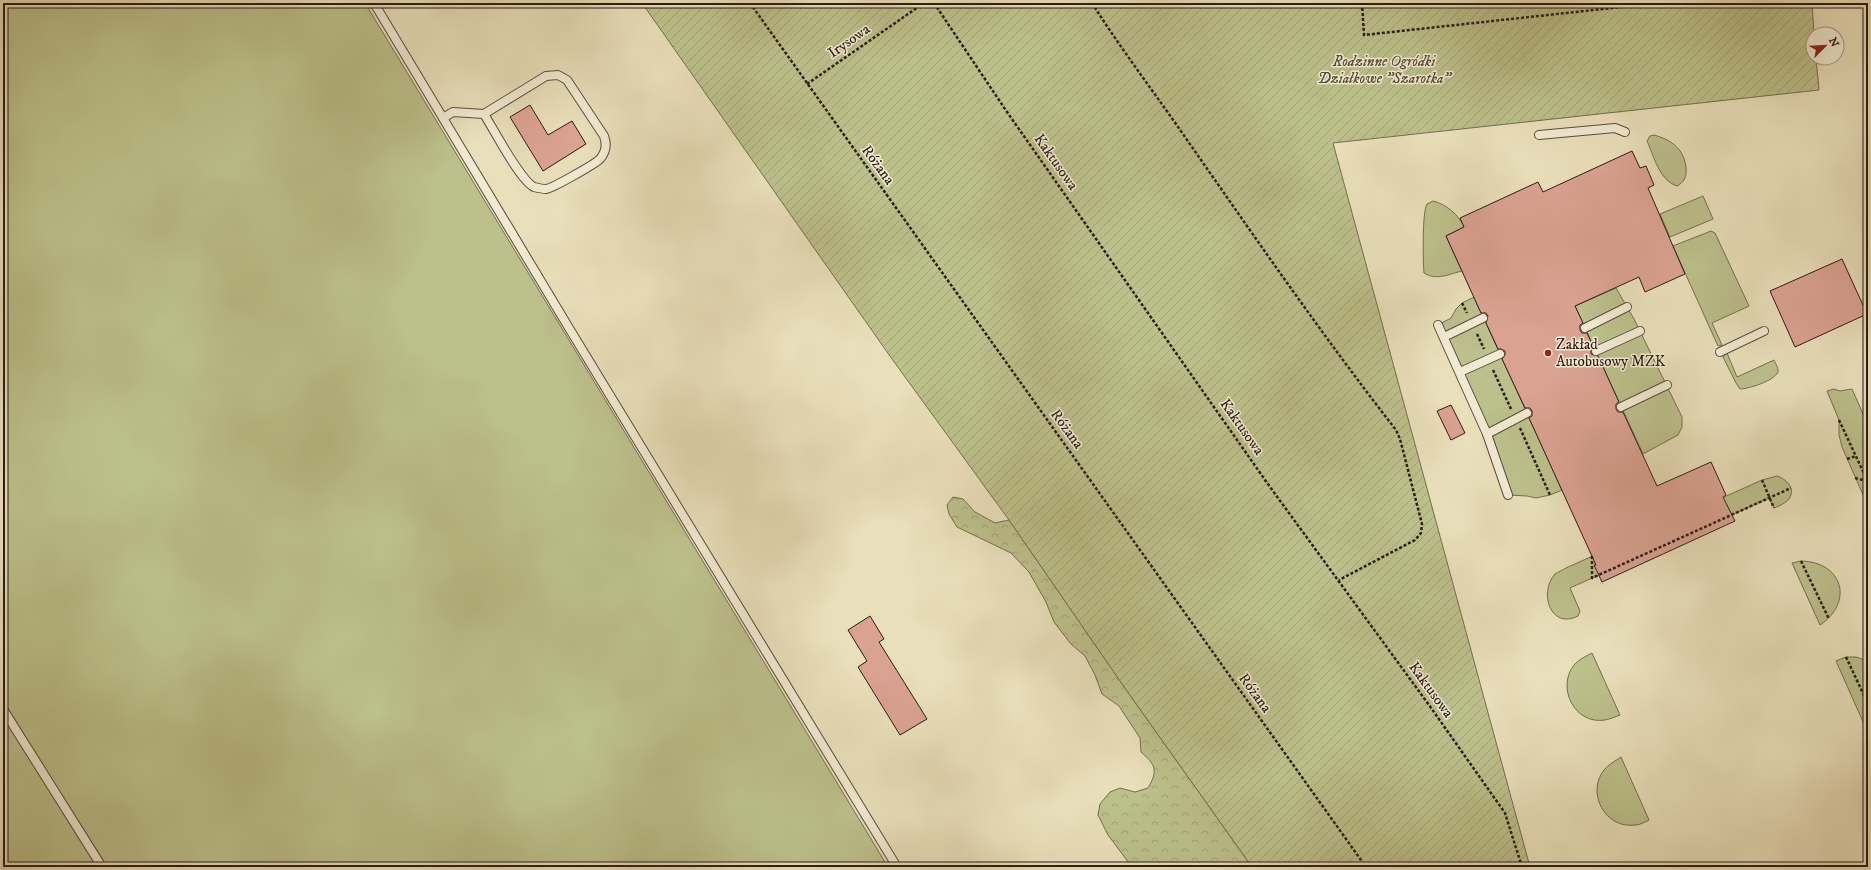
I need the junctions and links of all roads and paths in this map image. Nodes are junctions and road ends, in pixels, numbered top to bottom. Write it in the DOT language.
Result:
graph roads {
  1 [pos="374,3"];
  2 [pos="750,3"];
  3 [pos="924,3"];
  4 [pos="934,3"];
  5 [pos="1092,3"];
  6 [pos="1362,3"];
  7 [pos="1624,3"];
  8 [pos="1637,3"];
  9 [pos="1658,3"];
  10 [pos="1641,5"];
  11 [pos="1625,7"];
  12 [pos="807,84"];
  13 [pos="484,114"];
  14 [pos="443,118"];
  15 [pos="1625,132"];
  16 [pos="1539,135"];
  17 [pos="1462,303"];
  18 [pos="1627,307"];
  19 [pos="1483,318"];
  20 [pos="1472,322"];
  21 [pos="1438,325"];
  22 [pos="1585,328"];
  23 [pos="1640,331"];
  24 [pos="1764,331"];
  25 [pos="1444,337"];
  26 [pos="1596,351"];
  27 [pos="1720,352"];
  28 [pos="1500,354"];
  29 [pos="1488,359"];
  30 [pos="1460,372"];
  31 [pos="1666,385"];
  32 [pos="1621,407"];
  33 [pos="1527,412"];
  34 [pos="1515,418"];
  35 [pos="1839,420"];
  36 [pos="1487,434"];
  37 [pos="1856,456"];
  38 [pos="1847,459"];
  39 [pos="1856,478"];
  40 [pos="1762,480"];
  41 [pos="1867,481"];
  42 [pos="1791,488"];
  43 [pos="1508,495"];
  44 [pos="1550,495"];
  45 [pos="1770,498"];
  46 [pos="1774,508"];
  47 [pos="1592,556"];
  48 [pos="1801,560"];
  49 [pos="1339,580"];
  50 [pos="1829,619"];
  51 [pos="1846,657"];
  52 [pos="1868,704"];
  53 [pos="3,709"];
  54 [pos="102,867"];
  55 [pos="897,867"];
  56 [pos="1366,867"];
  57 [pos="1522,867"];
  1 -- 14 [label="lane"];
  2 -- 12 [label="path, Różana"];
  3 -- 12 [label="path, Irysowa"];
  4 -- 49 [label="path, Kaktusowa"];
  5 -- 49 [label="path"];
  6 -- 11 [label="path"];
  7 -- 11 [label="path"];
  8 -- 10 [label="path"];
  9 -- 10 [label="path"];
  10 -- 11 [label="path"];
  12 -- 56 [label="path, Różana"];
  13 -- 13 [label="lane"];
  13 -- 14 [label="lane"];
  14 -- 55 [label="lane"];
  15 -- 16 [label="lane"];
  17 -- 20 [label="path"];
  18 -- 22 [label="lane"];
  19 -- 20 [label="lane"];
  20 -- 25 [label="lane"];
  20 -- 29 [label="path"];
  21 -- 25 [label="lane"];
  23 -- 26 [label="lane"];
  24 -- 27 [label="lane"];
  25 -- 30 [label="lane"];
  28 -- 29 [label="lane"];
  29 -- 30 [label="lane"];
  29 -- 34 [label="path"];
  30 -- 36 [label="lane"];
  31 -- 32 [label="lane"];
  33 -- 34 [label="lane"];
  34 -- 36 [label="lane"];
  34 -- 44 [label="path"];
  35 -- 37 [label="path"];
  36 -- 43 [label="lane"];
  37 -- 38 [label="path"];
  37 -- 41 [label="path"];
  39 -- 41 [label="path"];
  40 -- 45 [label="path"];
  42 -- 45 [label="path"];
  45 -- 46 [label="path"];
  45 -- 47 [label="path"];
  48 -- 50 [label="path"];
  49 -- 57 [label="path, Kaktusowa"];
  51 -- 52 [label="path"];
  53 -- 54 [label="lane"];
}
